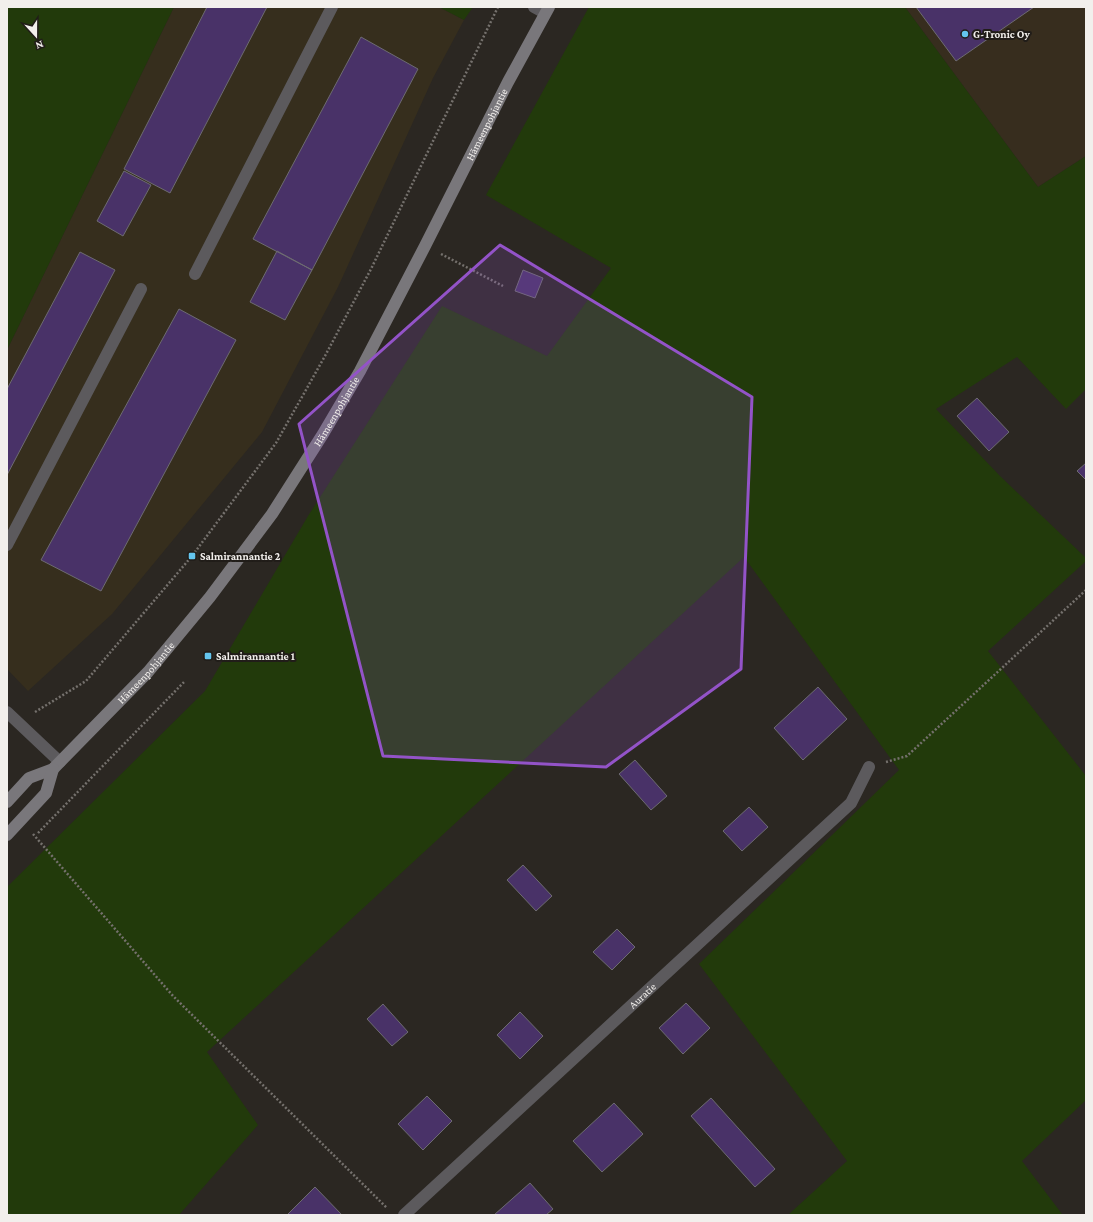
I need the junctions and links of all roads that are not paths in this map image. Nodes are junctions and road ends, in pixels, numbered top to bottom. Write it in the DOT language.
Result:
graph roads {
  1 [pos="332,7"];
  2 [pos="534,7"];
  3 [pos="547,10"];
  4 [pos="195,274"];
  5 [pos="140,289"];
  6 [pos="7,545"];
  7 [pos="7,712"];
  8 [pos="57,765"];
  9 [pos="869,767"];
  10 [pos="7,802"];
  11 [pos="7,836"];
  12 [pos="404,1215"];
  1 -- 4 [label="street"];
  2 -- 3 [label="street"];
  3 -- 8 [label="main road, Hämeenpohjantie"];
  5 -- 6 [label="street"];
  7 -- 8 [label="street"];
  8 -- 10 [label="main road, Hämeenpohjantie"];
  8 -- 11 [label="main road, Hämeenpohjantie"];
  9 -- 12 [label="street, Auratie"];
}
